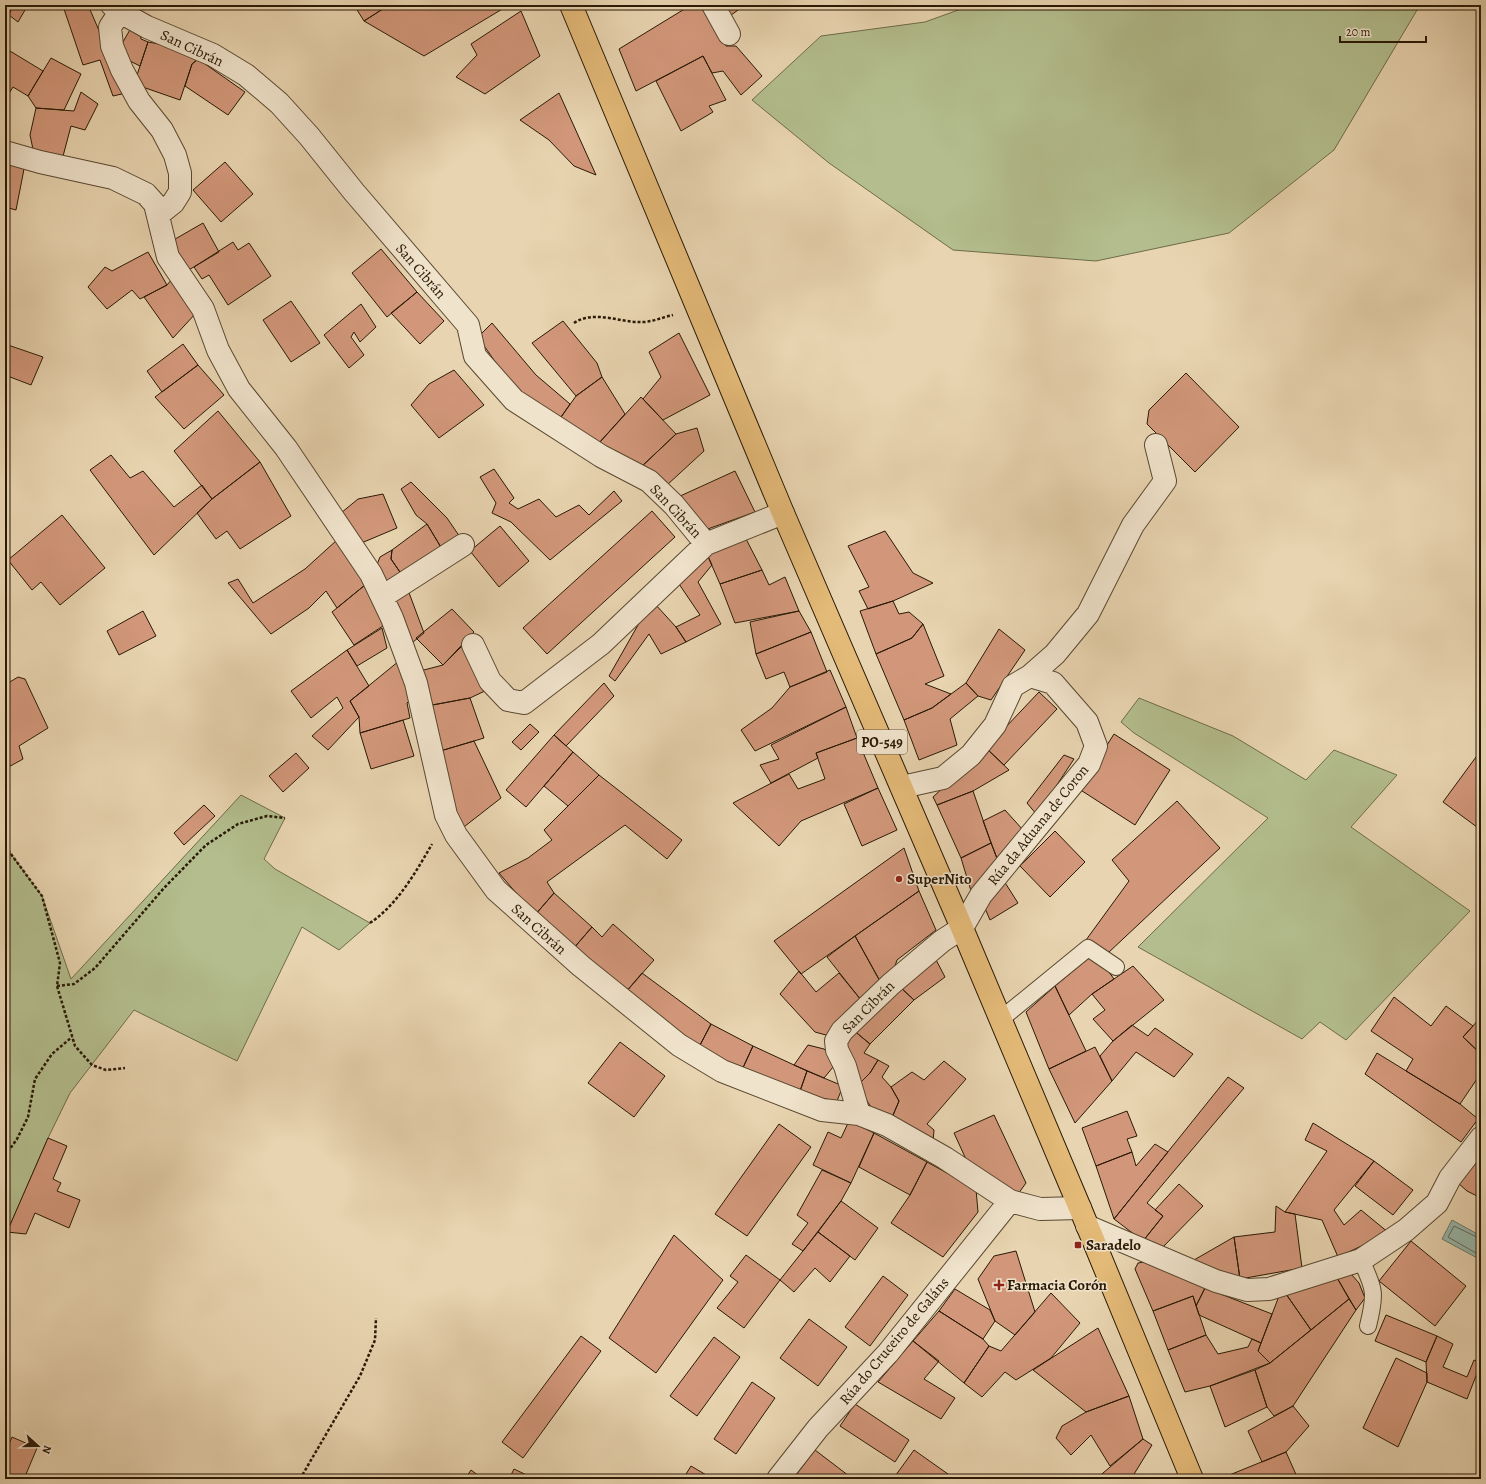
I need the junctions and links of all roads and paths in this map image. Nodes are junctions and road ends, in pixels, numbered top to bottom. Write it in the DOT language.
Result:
graph roads {
  1 [pos="571,5"];
  2 [pos="713,5"];
  3 [pos="116,9"];
  4 [pos="729,34"];
  5 [pos="5,152"];
  6 [pos="158,215"];
  7 [pos="696,305"];
  8 [pos="574,323"];
  9 [pos="1156,445"];
  10 [pos="783,513"];
  11 [pos="706,544"];
  12 [pos="463,545"];
  13 [pos="382,597"];
  14 [pos="473,645"];
  15 [pos="1030,676"];
  16 [pos="902,787"];
  17 [pos="446,814"];
  18 [pos="285,818"];
  19 [pos="5,846"];
  20 [pos="370,923"];
  21 [pos="962,928"];
  22 [pos="1116,967"];
  23 [pos="57,986"];
  24 [pos="1000,1019"];
  25 [pos="72,1037"];
  26 [pos="125,1068"];
  27 [pos="859,1114"];
  28 [pos="1481,1138"];
  29 [pos="5,1156"];
  30 [pos="1010,1201"];
  31 [pos="1084,1217"];
  32 [pos="1361,1260"];
  33 [pos="376,1318"];
  34 [pos="1368,1326"];
  35 [pos="300,1479"];
  36 [pos="778,1479"];
  37 [pos="1192,1479"];
  1 -- 7 [label="main road, PO-549"];
  2 -- 4 [label="street"];
  3 -- 6 [label="street, San Cibrán"];
  3 -- 11 [label="street, San Cibrán"];
  5 -- 6 [label="street, San Cibrán"];
  6 -- 13 [label="street, San Cibrán"];
  7 -- 8 [label="path"];
  7 -- 10 [label="main road, PO-549"];
  9 -- 15 [label="street"];
  10 -- 11 [label="street, San Cibrán"];
  10 -- 16 [label="main road, PO-549"];
  11 -- 14 [label="street, San Cibrán"];
  12 -- 13 [label="street"];
  13 -- 17 [label="street, San Cibrán"];
  15 -- 16 [label="street"];
  15 -- 21 [label="street, Rúa da Aduana de Coron"];
  16 -- 21 [label="main road, PO-549"];
  17 -- 20 [label="path"];
  17 -- 27 [label="street, San Cibrán"];
  18 -- 23 [label="path"];
  19 -- 23 [label="path"];
  21 -- 24 [label="main road, PO-549"];
  21 -- 27 [label="street, San Cibrán"];
  22 -- 24 [label="lane"];
  23 -- 25 [label="path"];
  24 -- 31 [label="main road, PO-549"];
  25 -- 26 [label="path"];
  25 -- 29 [label="path"];
  27 -- 30 [label="street, San Cibrán"];
  28 -- 32 [label="street"];
  30 -- 31 [label="street, San Cibrán"];
  30 -- 36 [label="street, Rúa do Cruceiro de Galáns"];
  31 -- 32 [label="street"];
  31 -- 37 [label="main road, PO-549"];
  32 -- 34 [label="lane"];
  33 -- 35 [label="path"];
}
